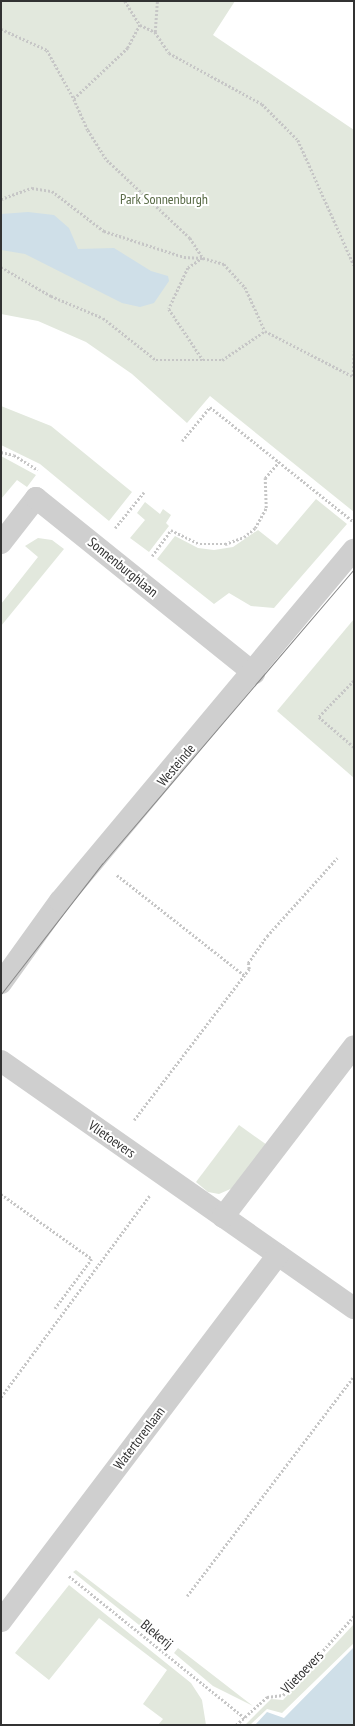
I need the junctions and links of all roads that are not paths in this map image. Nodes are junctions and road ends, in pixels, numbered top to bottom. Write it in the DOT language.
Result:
graph roads {
  1 [pos="1,543"];
  2 [pos="354,550"];
  3 [pos="254,673"];
  4 [pos="1,983"];
  5 [pos="354,1046"];
  6 [pos="1,1061"];
  7 [pos="223,1217"];
  8 [pos="278,1255"];
  9 [pos="354,1308"];
  10 [pos="1,1621"];
  1 -- 3 [label="street, Sonnenburghlaan"];
  2 -- 3 [label="street, Westeinde"];
  3 -- 4 [label="street, Westeinde"];
  5 -- 7 [label="street"];
  6 -- 7 [label="street, Vlietoevers"];
  7 -- 8 [label="street, Vlietoevers"];
  8 -- 9 [label="street, Vlietoevers"];
  8 -- 10 [label="street, Watertorenlaan"];
}
